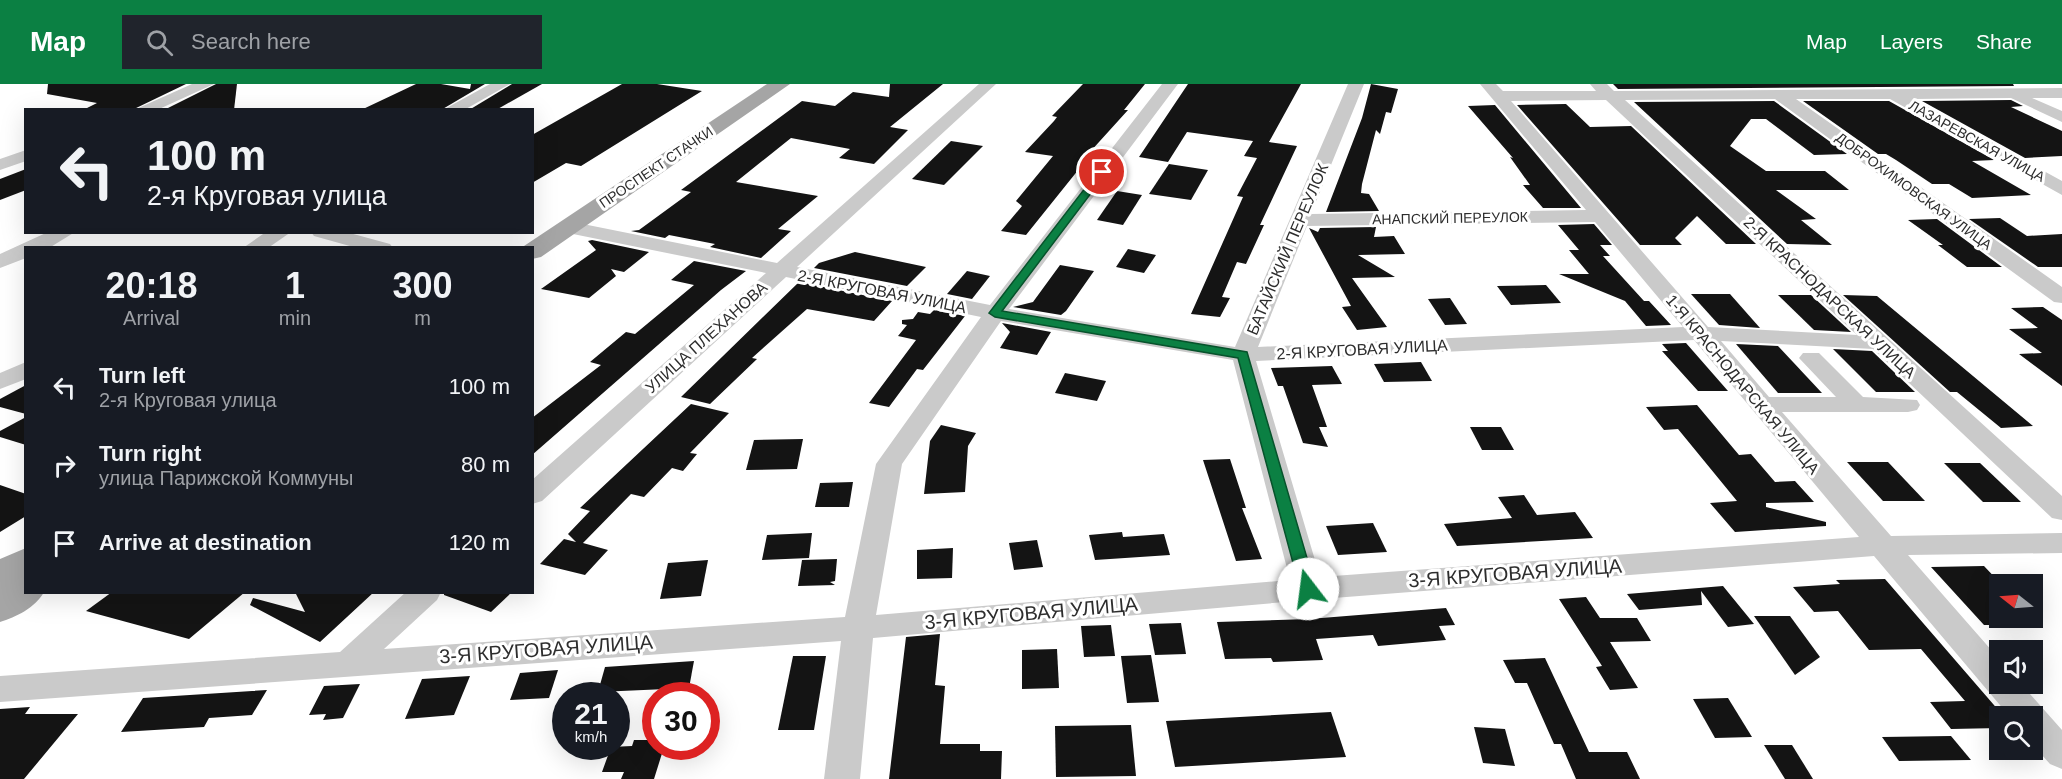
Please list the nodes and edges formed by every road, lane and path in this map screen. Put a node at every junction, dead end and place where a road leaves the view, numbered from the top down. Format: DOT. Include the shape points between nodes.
graph roads {
  1 [pos="206,84"];
  2 [pos="502,84"];
  3 [pos="757,84"];
  4 [pos="780,84"];
  5 [pos="988,84"];
  6 [pos="1170,84"];
  7 [pos="1356,84"];
  8 [pos="1989,84"];
  9 [pos="1489,87"];
  10 [pos="1603,89"];
  11 [pos="1772,89"];
  12 [pos="1893,93"];
  13 [pos="2062,93"];
  14 [pos="2014,95"];
  15 [pos="147,108"];
  16 [pos="455,108"];
  17 [pos="2062,117"];
  18 [pos="24,156"];
  19 [pos="1,165"];
  20 [pos="2062,189"];
  21 [pos="1600,216"];
  22 [pos="1300,220"];
  23 [pos="568,227"];
  24 [pos="534,230"];
  25 [pos="61,234"];
  26 [pos="278,234"];
  27 [pos="329,234"];
  28 [pos="528,234"];
  29 [pos="36,246"];
  30 [pos="256,246"];
  31 [pos="375,246"];
  32 [pos="510,246"];
  33 [pos="534,250"];
  34 [pos="24,251"];
  35 [pos="0,262"];
  36 [pos="779,271"];
  37 [pos="2062,297"];
  38 [pos="995,313"];
  39 [pos="1700,333"];
  40 [pos="1880,343"];
  41 [pos="1243,355"];
  42 [pos="1811,358"];
  43 [pos="24,370"];
  44 [pos="0,382"];
  45 [pos="1760,404"];
  46 [pos="1857,405"];
  47 [pos="1908,405"];
  48 [pos="534,493"];
  49 [pos="2062,511"];
  50 [pos="2062,543"];
  51 [pos="1880,546"];
  52 [pos="24,562"];
  53 [pos="0,578"];
  54 [pos="1308,589"];
  55 [pos="24,591"];
  56 [pos="424,594"];
  57 [pos="0,607"];
  58 [pos="858,628"];
  59 [pos="349,663"];
  60 [pos="1989,670"];
  61 [pos="0,689"];
  62 [pos="2009,694"];
  63 [pos="2020,706"];
  64 [pos="2043,733"];
  65 [pos="2062,754"];
  66 [pos="842,779"];
  1 -- 15 [label="street"];
  2 -- 16 [label="street"];
  3 -- 24 [label="main road, ПРОСПЕКТ СТАЧКИ"];
  4 -- 23 [label="main road, ПРОСПЕКТ СТАЧКИ"];
  5 -- 36 [label="street, УЛИЦА ПЛЕХАНОВА"];
  6 -- 38 [label="street"];
  7 -- 22 [label="street, БАТАЙСКИЙ ПЕРЕУЛОК"];
  8 -- 14 [label="street"];
  9 -- 10 [label="street"];
  9 -- 21 [label="street, 1-Я КРАСНОДАРСКАЯ УЛИЦА"];
  10 -- 11 [label="street"];
  10 -- 40 [label="street, 2-Я КРАСНОДАРСКАЯ УЛИЦА"];
  11 -- 12 [label="street"];
  11 -- 37 [label="street, ДОБРОХИМОВСКАЯ УЛИЦА"];
  12 -- 14 [label="street"];
  12 -- 20 [label="street, ЛАЗАРЕВСКАЯ УЛИЦА"];
  13 -- 14 [label="street"];
  14 -- 17 [label="street"];
  18 -- 19 [label="street"];
  21 -- 22 [label="street, АНАПСКИЙ ПЕРЕУЛОК"];
  21 -- 39 [label="street, 1-Я КРАСНОДАРСКАЯ УЛИЦА"];
  22 -- 41 [label="street, БАТАЙСКИЙ ПЕРЕУЛОК"];
  23 -- 33 [label="main road, ПРОСПЕКТ СТАЧКИ"];
  23 -- 36 [label="street, 2-Я КРУГОВАЯ УЛИЦА"];
  25 -- 29 [label="street"];
  26 -- 30 [label="street"];
  27 -- 31 [label="street"];
  28 -- 32 [label="main road, ПРОСПЕКТ СТАЧКИ"];
  34 -- 35 [label="street"];
  36 -- 38 [label="street, 2-Я КРУГОВАЯ УЛИЦА"];
  36 -- 48 [label="street, УЛИЦА ПЛЕХАНОВА"];
  38 -- 41 [label="street, 2-Я КРУГОВАЯ УЛИЦА"];
  38 -- 58 [label="street" via="888,465"];
  39 -- 40 [label="street, 2-Я КРУГОВАЯ УЛИЦА"];
  39 -- 41 [label="street, 2-Я КРУГОВАЯ УЛИЦА"];
  39 -- 45 [label="street, 1-Я КРАСНОДАРСКАЯ УЛИЦА"];
  40 -- 49 [label="street, 2-Я КРАСНОДАРСКАЯ УЛИЦА"];
  41 -- 54 [label="street, БАТАЙСКИЙ ПЕРЕУЛОК"];
  42 -- 46 [label="street"];
  43 -- 44 [label="street"];
  45 -- 46 [label="street"];
  45 -- 51 [label="street, 1-Я КРАСНОДАРСКАЯ УЛИЦА"];
  46 -- 47 [label="street"];
  50 -- 51 [label="street, 3-Я КРУГОВАЯ УЛИЦА"];
  51 -- 54 [label="street, 3-Я КРУГОВАЯ УЛИЦА"];
  51 -- 60 [label="street, 1-Я КРАСНОДАРСКАЯ УЛИЦА"];
  52 -- 53 [label="main road"];
  54 -- 58 [label="street, 3-Я КРУГОВАЯ УЛИЦА"];
  55 -- 57 [label="main road"];
  56 -- 59 [label="street"];
  58 -- 59 [label="street, 3-Я КРУГОВАЯ УЛИЦА"];
  58 -- 66 [label="street"];
  59 -- 61 [label="street, 3-Я КРУГОВАЯ УЛИЦА"];
  62 -- 63 [label="street, 1-Я КРАСНОДАРСКАЯ УЛИЦА"];
  64 -- 65 [label="street, 1-Я КРАСНОДАРСКАЯ УЛИЦА"];
}
